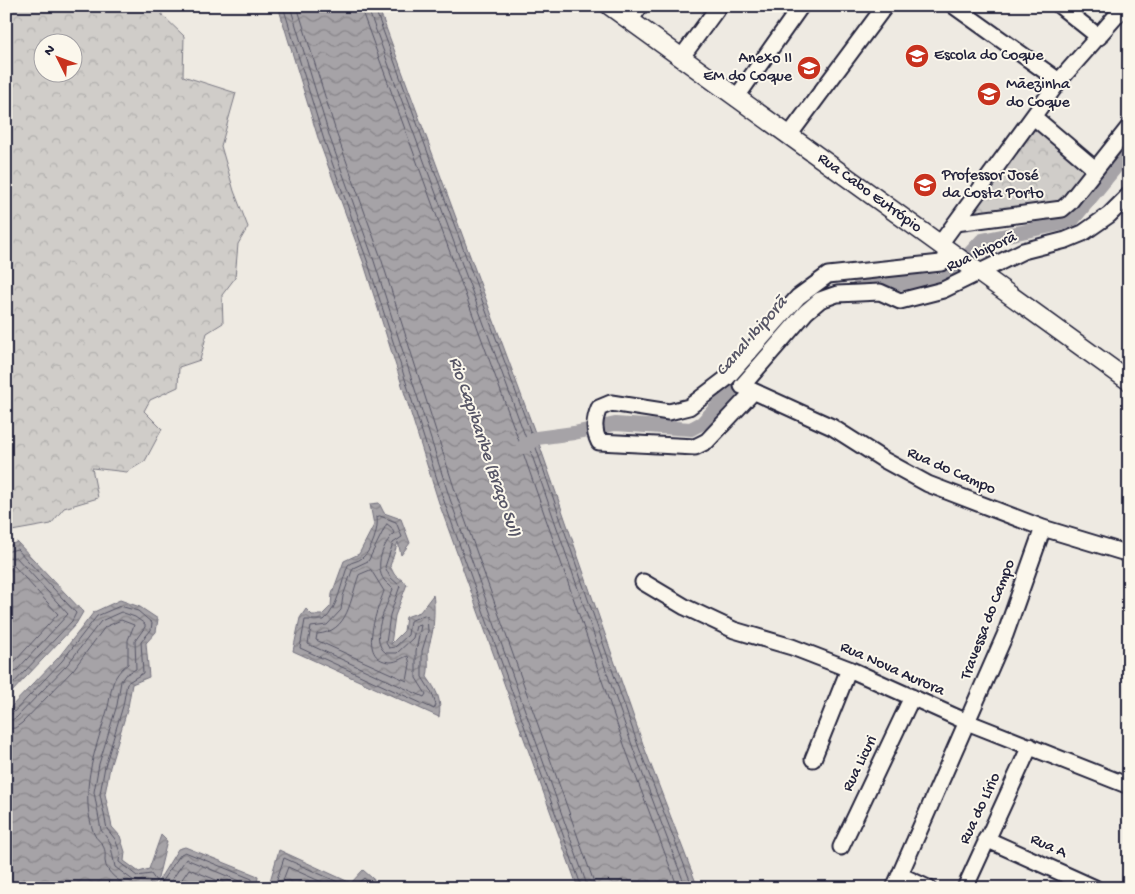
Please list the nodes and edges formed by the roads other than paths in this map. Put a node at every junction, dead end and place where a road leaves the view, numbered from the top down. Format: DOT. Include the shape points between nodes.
graph roads {
  1 [pos="610,6"];
  2 [pos="640,6"];
  3 [pos="718,6"];
  4 [pos="801,6"];
  5 [pos="885,6"];
  6 [pos="954,6"];
  7 [pos="1124,6"];
  8 [pos="1062,7"];
  9 [pos="630,21"];
  10 [pos="1099,37"];
  11 [pos="681,58"];
  12 [pos="1059,82"];
  13 [pos="736,98"];
  14 [pos="1035,118"];
  15 [pos="1129,127"];
  16 [pos="790,134"];
  17 [pos="1095,169"];
  18 [pos="1127,198"];
  19 [pos="956,223"];
  20 [pos="946,249"];
  21 [pos="980,273"];
  22 [pos="1129,381"];
  23 [pos="747,389"];
  24 [pos="1043,528"];
  25 [pos="1129,554"];
  26 [pos="643,582"];
  27 [pos="849,669"];
  28 [pos="912,698"];
  29 [pos="967,722"];
  30 [pos="1030,746"];
  31 [pos="813,759"];
  32 [pos="1129,786"];
  33 [pos="986,839"];
  34 [pos="841,847"];
  35 [pos="897,881"];
  36 [pos="928,888"];
  37 [pos="965,888"];
  38 [pos="1095,888"];
  1 -- 9 [label="street, Rua Cabo Eutrópio"];
  2 -- 9 [label="street"];
  3 -- 11 [label="street"];
  4 -- 13 [label="street"];
  5 -- 16 [label="street"];
  6 -- 12 [label="street"];
  7 -- 10 [label="street"];
  8 -- 10 [label="street"];
  9 -- 11 [label="street, Rua Cabo Eutrópio"];
  10 -- 12 [label="street"];
  11 -- 13 [label="street, Rua Cabo Eutrópio"];
  12 -- 14 [label="street"];
  13 -- 16 [label="street, Rua Cabo Eutrópio"];
  14 -- 17 [label="street"];
  14 -- 19 [label="street"];
  15 -- 17 [label="street, Rua Ibiporã"];
  16 -- 20 [label="street, Rua Cabo Eutrópio"];
  17 -- 19 [label="street, Rua Ibiporã" via="1062,209"];
  18 -- 21 [label="street, Rua Ibiporã" via="1083,233 1023,251"];
  19 -- 20 [label="street, Rua Ibiporã"];
  20 -- 21 [label="street, Rua Cabo Eutrópio"];
  20 -- 23 [label="street, Rua Ibiporã" via="940,264 828,275 798,297 727,378 689,407 669,412 611,403 599,408 595,427 599,442 695,447 707,441"];
  21 -- 22 [label="street, Rua Cabo Eutrópio"];
  21 -- 23 [label="street, Rua Ibiporã" via="943,290 900,301 880,292 837,294 820,300 806,312"];
  23 -- 24 [label="street, Rua do Campo" via="832,427 928,484"];
  24 -- 25 [label="street, Rua do Campo"];
  24 -- 29 [label="street, Travessa do Campo" via="1005,634"];
  26 -- 27 [label="street, Rua Nova Aurora" via="685,607 734,630 792,647"];
  27 -- 28 [label="street, Rua Nova Aurora"];
  27 -- 31 [label="street"];
  28 -- 29 [label="street, Rua Nova Aurora"];
  28 -- 34 [label="street, Rua Licuri"];
  29 -- 30 [label="street, Rua Nova Aurora"];
  29 -- 35 [label="street, Travessa do Campo"];
  30 -- 32 [label="street, Rua Nova Aurora"];
  30 -- 33 [label="street, Rua do Lírio"];
  33 -- 37 [label="street, Rua do Lírio"];
  33 -- 38 [label="street, Rua A"];
  35 -- 36 [label="street"];
}
